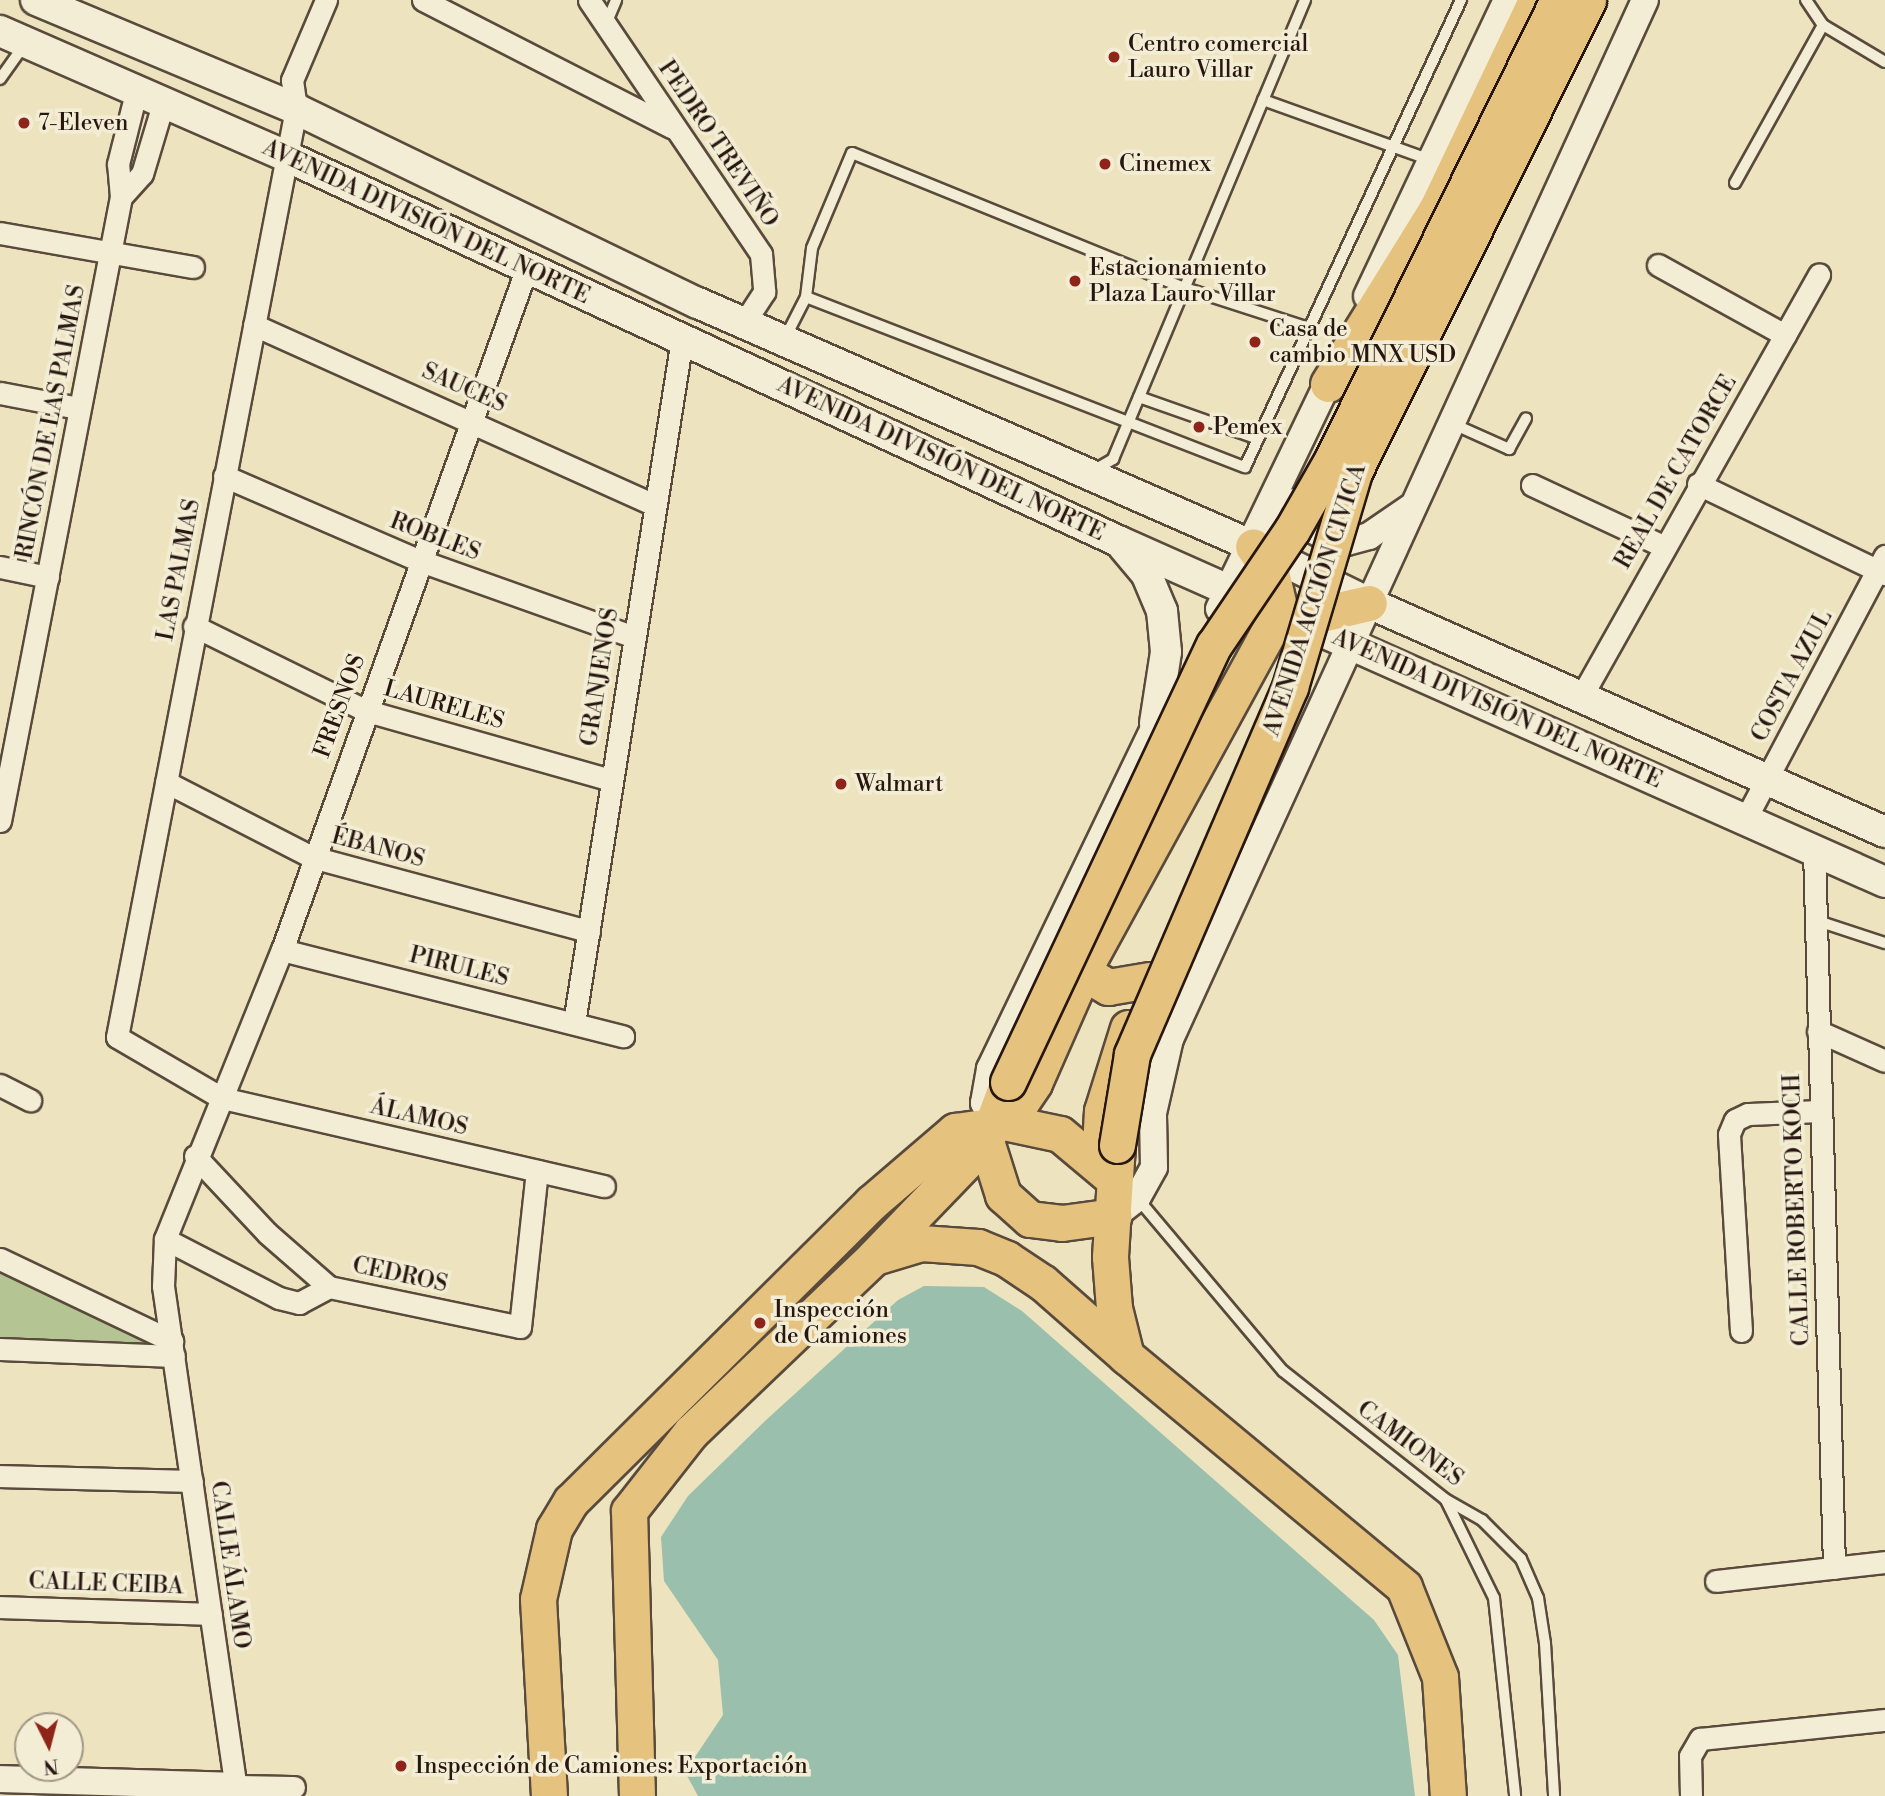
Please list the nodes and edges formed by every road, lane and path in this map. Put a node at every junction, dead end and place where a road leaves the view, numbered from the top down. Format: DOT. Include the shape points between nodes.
graph roads {
  1 [pos="36,0"];
  2 [pos="326,0"];
  3 [pos="424,0"];
  4 [pos="589,0"];
  5 [pos="616,0"];
  6 [pos="1305,0"];
  7 [pos="1461,0"];
  8 [pos="1507,0"];
  9 [pos="1536,0"];
  10 [pos="1558,0"];
  11 [pos="1588,0"];
  12 [pos="1645,0"];
  13 [pos="1806,0"];
  14 [pos="606,24"];
  15 [pos="1823,25"];
  16 [pos="13,36"];
  17 [pos="1885,62"];
  18 [pos="0,79"];
  19 [pos="149,99"];
  20 [pos="1263,100"];
  21 [pos="296,109"];
  22 [pos="672,127"];
  23 [pos="1394,145"];
  24 [pos="286,156"];
  25 [pos="1431,160"];
  26 [pos="1735,183"];
  27 [pos="121,197"];
  28 [pos="0,233"];
  29 [pos="110,256"];
  30 [pos="1658,265"];
  31 [pos="193,267"];
  32 [pos="526,270"];
  33 [pos="1819,274"];
  34 [pos="1185,288"];
  35 [pos="806,297"];
  36 [pos="744,323"];
  37 [pos="254,325"];
  38 [pos="1309,328"];
  39 [pos="1785,335"];
  40 [pos="682,339"];
  41 [pos="784,340"];
  42 [pos="765,377"];
  43 [pos="1328,384"];
  44 [pos="0,393"];
  45 [pos="1140,395"];
  46 [pos="78,408"];
  47 [pos="1526,418"];
  48 [pos="470,419"];
  49 [pos="1128,421"];
  50 [pos="1451,423"];
  51 [pos="1259,436"];
  52 [pos="1112,459"];
  53 [pos="1290,462"];
  54 [pos="1076,468"];
  55 [pos="224,476"];
  56 [pos="1698,484"];
  57 [pos="1532,485"];
  58 [pos="1124,489"];
  59 [pos="652,504"];
  60 [pos="1413,506"];
  61 [pos="1118,541"];
  62 [pos="1663,545"];
  63 [pos="1253,546"];
  64 [pos="418,561"];
  65 [pos="0,567"];
  66 [pos="1882,567"];
  67 [pos="48,577"];
  68 [pos="1231,587"];
  69 [pos="1369,603"];
  70 [pos="1294,617"];
  71 [pos="194,626"];
  72 [pos="632,636"];
  73 [pos="1350,644"];
  74 [pos="1581,697"];
  75 [pos="367,711"];
  76 [pos="1155,723"];
  77 [pos="7,743"];
  78 [pos="1767,779"];
  79 [pos="611,780"];
  80 [pos="166,782"];
  81 [pos="1745,820"];
  82 [pos="0,821"];
  83 [pos="1885,832"];
  84 [pos="1814,850"];
  85 [pos="312,858"];
  86 [pos="1885,882"];
  87 [pos="1815,920"];
  88 [pos="589,931"];
  89 [pos="1885,943"];
  90 [pos="282,950"];
  91 [pos="1086,965"];
  92 [pos="1149,980"];
  93 [pos="574,1023"];
  94 [pos="1818,1031"];
  95 [pos="623,1035"];
  96 [pos="1885,1061"];
  97 [pos="0,1085"];
  98 [pos="222,1098"];
  99 [pos="30,1100"];
  100 [pos="1821,1111"];
  101 [pos="990,1129"];
  102 [pos="195,1156"];
  103 [pos="537,1171"];
  104 [pos="1117,1181"];
  105 [pos="604,1186"];
  106 [pos="165,1239"];
  107 [pos="874,1257"];
  108 [pos="0,1259"];
  109 [pos="330,1287"];
  110 [pos="1741,1331"];
  111 [pos="173,1348"];
  112 [pos="0,1349"];
  113 [pos="1126,1356"];
  114 [pos="629,1440"];
  115 [pos="0,1476"];
  116 [pos="192,1481"];
  117 [pos="1445,1499"];
  118 [pos="629,1511"];
  119 [pos="1885,1562"];
  120 [pos="1835,1568"];
  121 [pos="1716,1581"];
  122 [pos="0,1607"];
  123 [pos="211,1614"];
  124 [pos="1885,1720"];
  125 [pos="0,1779"];
  126 [pos="294,1787"];
  127 [pos="236,1791"];
  128 [pos="549,1796"];
  129 [pos="637,1796"];
  130 [pos="1448,1796"];
  131 [pos="1515,1796"];
  132 [pos="1554,1796"];
  133 [pos="1691,1796"];
  1 -- 21 [label="main road, AVENIDA DIVISIÓN DEL NORTE"];
  2 -- 21 [label="street, LAS PALMAS" via="292,79"];
  3 -- 22 [label="street"];
  4 -- 14 [label="street, PEDRO TREVIÑO"];
  5 -- 14 [label="lane"];
  6 -- 20 [label="lane"];
  7 -- 23 [label="lane"];
  8 -- 25 [label="street"];
  9 -- 43 [label="highway" via="1437,208"];
  10 -- 101 [label="highway, AVENIDA ACCIÓN CIVICA, bridge" via="1333,458 1292,530 1214,645"];
  11 -- 104 [label="highway, AVENIDA ACCIÓN CIVICA, bridge" via="1354,472 1286,698 1132,1054"];
  12 -- 50 [label="street"];
  13 -- 15 [label="lane"];
  14 -- 22 [label="street, PEDRO TREVIÑO"];
  15 -- 17 [label="lane"];
  15 -- 26 [label="lane"];
  16 -- 18 [label="lane"];
  16 -- 19 [label="main road, AVENIDA DIVISIÓN DEL NORTE"];
  19 -- 24 [label="main road, AVENIDA DIVISIÓN DEL NORTE"];
  19 -- 27 [label="street" via="118,164"];
  19 -- 27 [label="street" via="142,174"];
  20 -- 23 [label="lane"];
  20 -- 34 [label="lane"];
  21 -- 24 [label="street, LAS PALMAS"];
  21 -- 36 [label="main road, AVENIDA DIVISIÓN DEL NORTE"];
  22 -- 36 [label="street, PEDRO TREVIÑO" via="761,254 764,292"];
  23 -- 25 [label="lane"];
  23 -- 38 [label="lane"];
  24 -- 32 [label="main road, AVENIDA DIVISIÓN DEL NORTE"];
  24 -- 37 [label="street, LAS PALMAS"];
  25 -- 43 [label="street"];
  27 -- 29 [label="street, RINCÓN DE LAS PALMAS"];
  28 -- 29 [label="street"];
  29 -- 31 [label="street"];
  29 -- 46 [label="street, RINCÓN DE LAS PALMAS"];
  30 -- 39 [label="street"];
  32 -- 40 [label="main road, AVENIDA DIVISIÓN DEL NORTE"];
  32 -- 48 [label="street, FRESNOS"];
  33 -- 39 [label="street, REAL DE CATORCE"];
  34 -- 35 [label="lane" via="852,153 812,248"];
  34 -- 38 [label="lane"];
  34 -- 45 [label="lane"];
  35 -- 41 [label="lane"];
  35 -- 49 [label="lane"];
  36 -- 41 [label="main road, AVENIDA DIVISIÓN DEL NORTE"];
  37 -- 48 [label="street, SAUCES"];
  37 -- 55 [label="street, LAS PALMAS"];
  38 -- 51 [label="lane"];
  39 -- 56 [label="street, REAL DE CATORCE"];
  40 -- 42 [label="main road, AVENIDA DIVISIÓN DEL NORTE"];
  40 -- 59 [label="street, GRANJENOS"];
  41 -- 42 [label="main road"];
  41 -- 54 [label="main road, AVENIDA DIVISIÓN DEL NORTE"];
  42 -- 61 [label="main road, AVENIDA DIVISIÓN DEL NORTE"];
  43 -- 53 [label="street"];
  44 -- 46 [label="street"];
  45 -- 49 [label="lane"];
  45 -- 51 [label="lane"];
  46 -- 67 [label="street, RINCÓN DE LAS PALMAS"];
  47 -- 50 [label="lane" via="1509,449"];
  48 -- 59 [label="street, SAUCES"];
  48 -- 64 [label="street, FRESNOS"];
  49 -- 51 [label="lane" via="1245,467"];
  49 -- 52 [label="lane"];
  50 -- 60 [label="street"];
  52 -- 54 [label="lane" via="1105,467"];
  52 -- 58 [label="lane"];
  53 -- 60 [label="street" via="1296,510 1311,529 1329,539 1347,542 1369,536"];
  53 -- 63 [label="street"];
  54 -- 58 [label="main road, AVENIDA DIVISIÓN DEL NORTE"];
  55 -- 64 [label="street, ROBLES"];
  55 -- 71 [label="street, LAS PALMAS"];
  56 -- 62 [label="street, REAL DE CATORCE"];
  56 -- 66 [label="street"];
  57 -- 62 [label="street"];
  58 -- 63 [label="main road, AVENIDA DIVISIÓN DEL NORTE"];
  59 -- 72 [label="street, GRANJENOS"];
  60 -- 69 [label="street"];
  61 -- 68 [label="main road, AVENIDA DIVISIÓN DEL NORTE"];
  61 -- 76 [label="main road" via="1146,573 1162,611 1166,652"];
  62 -- 74 [label="street, REAL DE CATORCE"];
  63 -- 68 [label="street"];
  63 -- 69 [label="main road, AVENIDA DIVISIÓN DEL NORTE"];
  63 -- 70 [label="highway"];
  64 -- 72 [label="street, ROBLES"];
  64 -- 75 [label="street, FRESNOS"];
  65 -- 67 [label="street"];
  66 -- 78 [label="street, COSTA AZUL"];
  67 -- 77 [label="street, RINCÓN DE LAS PALMAS"];
  68 -- 70 [label="main road, AVENIDA DIVISIÓN DEL NORTE"];
  68 -- 76 [label="street"];
  69 -- 70 [label="highway"];
  69 -- 73 [label="street"];
  69 -- 74 [label="main road, AVENIDA DIVISIÓN DEL NORTE"];
  70 -- 73 [label="main road, AVENIDA DIVISIÓN DEL NORTE"];
  70 -- 91 [label="highway"];
  70 -- 92 [label="highway"];
  71 -- 75 [label="street, LAURELES"];
  71 -- 80 [label="street, LAS PALMAS"];
  72 -- 79 [label="street, GRANJENOS"];
  73 -- 81 [label="main road, AVENIDA DIVISIÓN DEL NORTE"];
  73 -- 104 [label="street" via="1170,1039 1153,1114 1154,1167"];
  74 -- 78 [label="main road, AVENIDA DIVISIÓN DEL NORTE"];
  75 -- 79 [label="street, LAURELES"];
  75 -- 85 [label="street, FRESNOS"];
  76 -- 101 [label="street" via="990,1069 984,1103"];
  77 -- 82 [label="street, RINCÓN DE LAS PALMAS"];
  78 -- 81 [label="street, COSTA AZUL"];
  78 -- 83 [label="main road, AVENIDA DIVISIÓN DEL NORTE"];
  79 -- 88 [label="street, GRANJENOS"];
  80 -- 85 [label="street, ÉBANOS"];
  80 -- 98 [label="street, LAS PALMAS" via="117,1037"];
  81 -- 84 [label="main road, AVENIDA DIVISIÓN DEL NORTE"];
  84 -- 86 [label="main road, AVENIDA DIVISIÓN DEL NORTE"];
  84 -- 87 [label="street, CALLE ROBERTO KOCH"];
  85 -- 88 [label="street, ÉBANOS"];
  85 -- 90 [label="street, FRESNOS"];
  87 -- 89 [label="lane"];
  87 -- 94 [label="street, CALLE ROBERTO KOCH"];
  88 -- 93 [label="street, GRANJENOS"];
  90 -- 93 [label="street, PIRULES"];
  90 -- 98 [label="street, FRESNOS"];
  91 -- 92 [label="highway" via="1091,977 1108,987"];
  91 -- 101 [label="highway" via="1034,1083 1020,1104"];
  92 -- 104 [label="highway" via="1112,1067 1102,1111"];
  93 -- 95 [label="street, PIRULES"];
  94 -- 96 [label="street"];
  94 -- 100 [label="street, CALLE ROBERTO KOCH"];
  97 -- 99 [label="street"];
  98 -- 102 [label="street, FRESNOS"];
  98 -- 103 [label="street, ÁLAMOS"];
  100 -- 110 [label="street" via="1748,1114 1735,1120 1729,1134"];
  100 -- 120 [label="street, CALLE ROBERTO KOCH"];
  101 -- 104 [label="highway" via="1060,1134"];
  101 -- 104 [label="highway" via="1003,1195 1030,1219 1062,1223"];
  101 -- 107 [label="highway"];
  101 -- 114 [label="highway" via="955,1131 911,1167"];
  102 -- 106 [label="street, FRESNOS"];
  102 -- 109 [label="street, CEDROS" via="267,1233"];
  103 -- 105 [label="street, ÁLAMOS"];
  103 -- 109 [label="street, CEDROS" via="520,1327"];
  104 -- 113 [label="highway" via="1110,1257"];
  104 -- 117 [label="lane, CAMIONES" via="1283,1371"];
  106 -- 109 [label="street" via="279,1298 299,1303"];
  106 -- 111 [label="street, CALLE ÁLAMO" via="163,1286"];
  107 -- 113 [label="highway" via="921,1243 978,1247 1007,1259 1043,1283"];
  107 -- 118 [label="highway" via="691,1433"];
  108 -- 111 [label="street"];
  111 -- 112 [label="street"];
  111 -- 116 [label="street, CALLE ÁLAMO"];
  113 -- 130 [label="highway" via="1404,1587 1440,1677"];
  114 -- 118 [label="highway" via="624,1461"];
  114 -- 128 [label="highway" via="570,1501 554,1529 546,1558 538,1599"];
  115 -- 116 [label="street"];
  116 -- 123 [label="street, CALLE ÁLAMO"];
  117 -- 131 [label="lane" via="1494,1598"];
  117 -- 132 [label="lane, CAMIONES" via="1482,1520 1521,1559 1538,1598"];
  118 -- 129 [label="highway"];
  119 -- 120 [label="street"];
  120 -- 121 [label="street"];
  122 -- 123 [label="street, CALLE CEIBA"];
  123 -- 127 [label="street, CALLE ÁLAMO"];
  124 -- 133 [label="street" via="1700,1739 1692,1745"];
  125 -- 127 [label="street"];
  126 -- 127 [label="street"];
}
